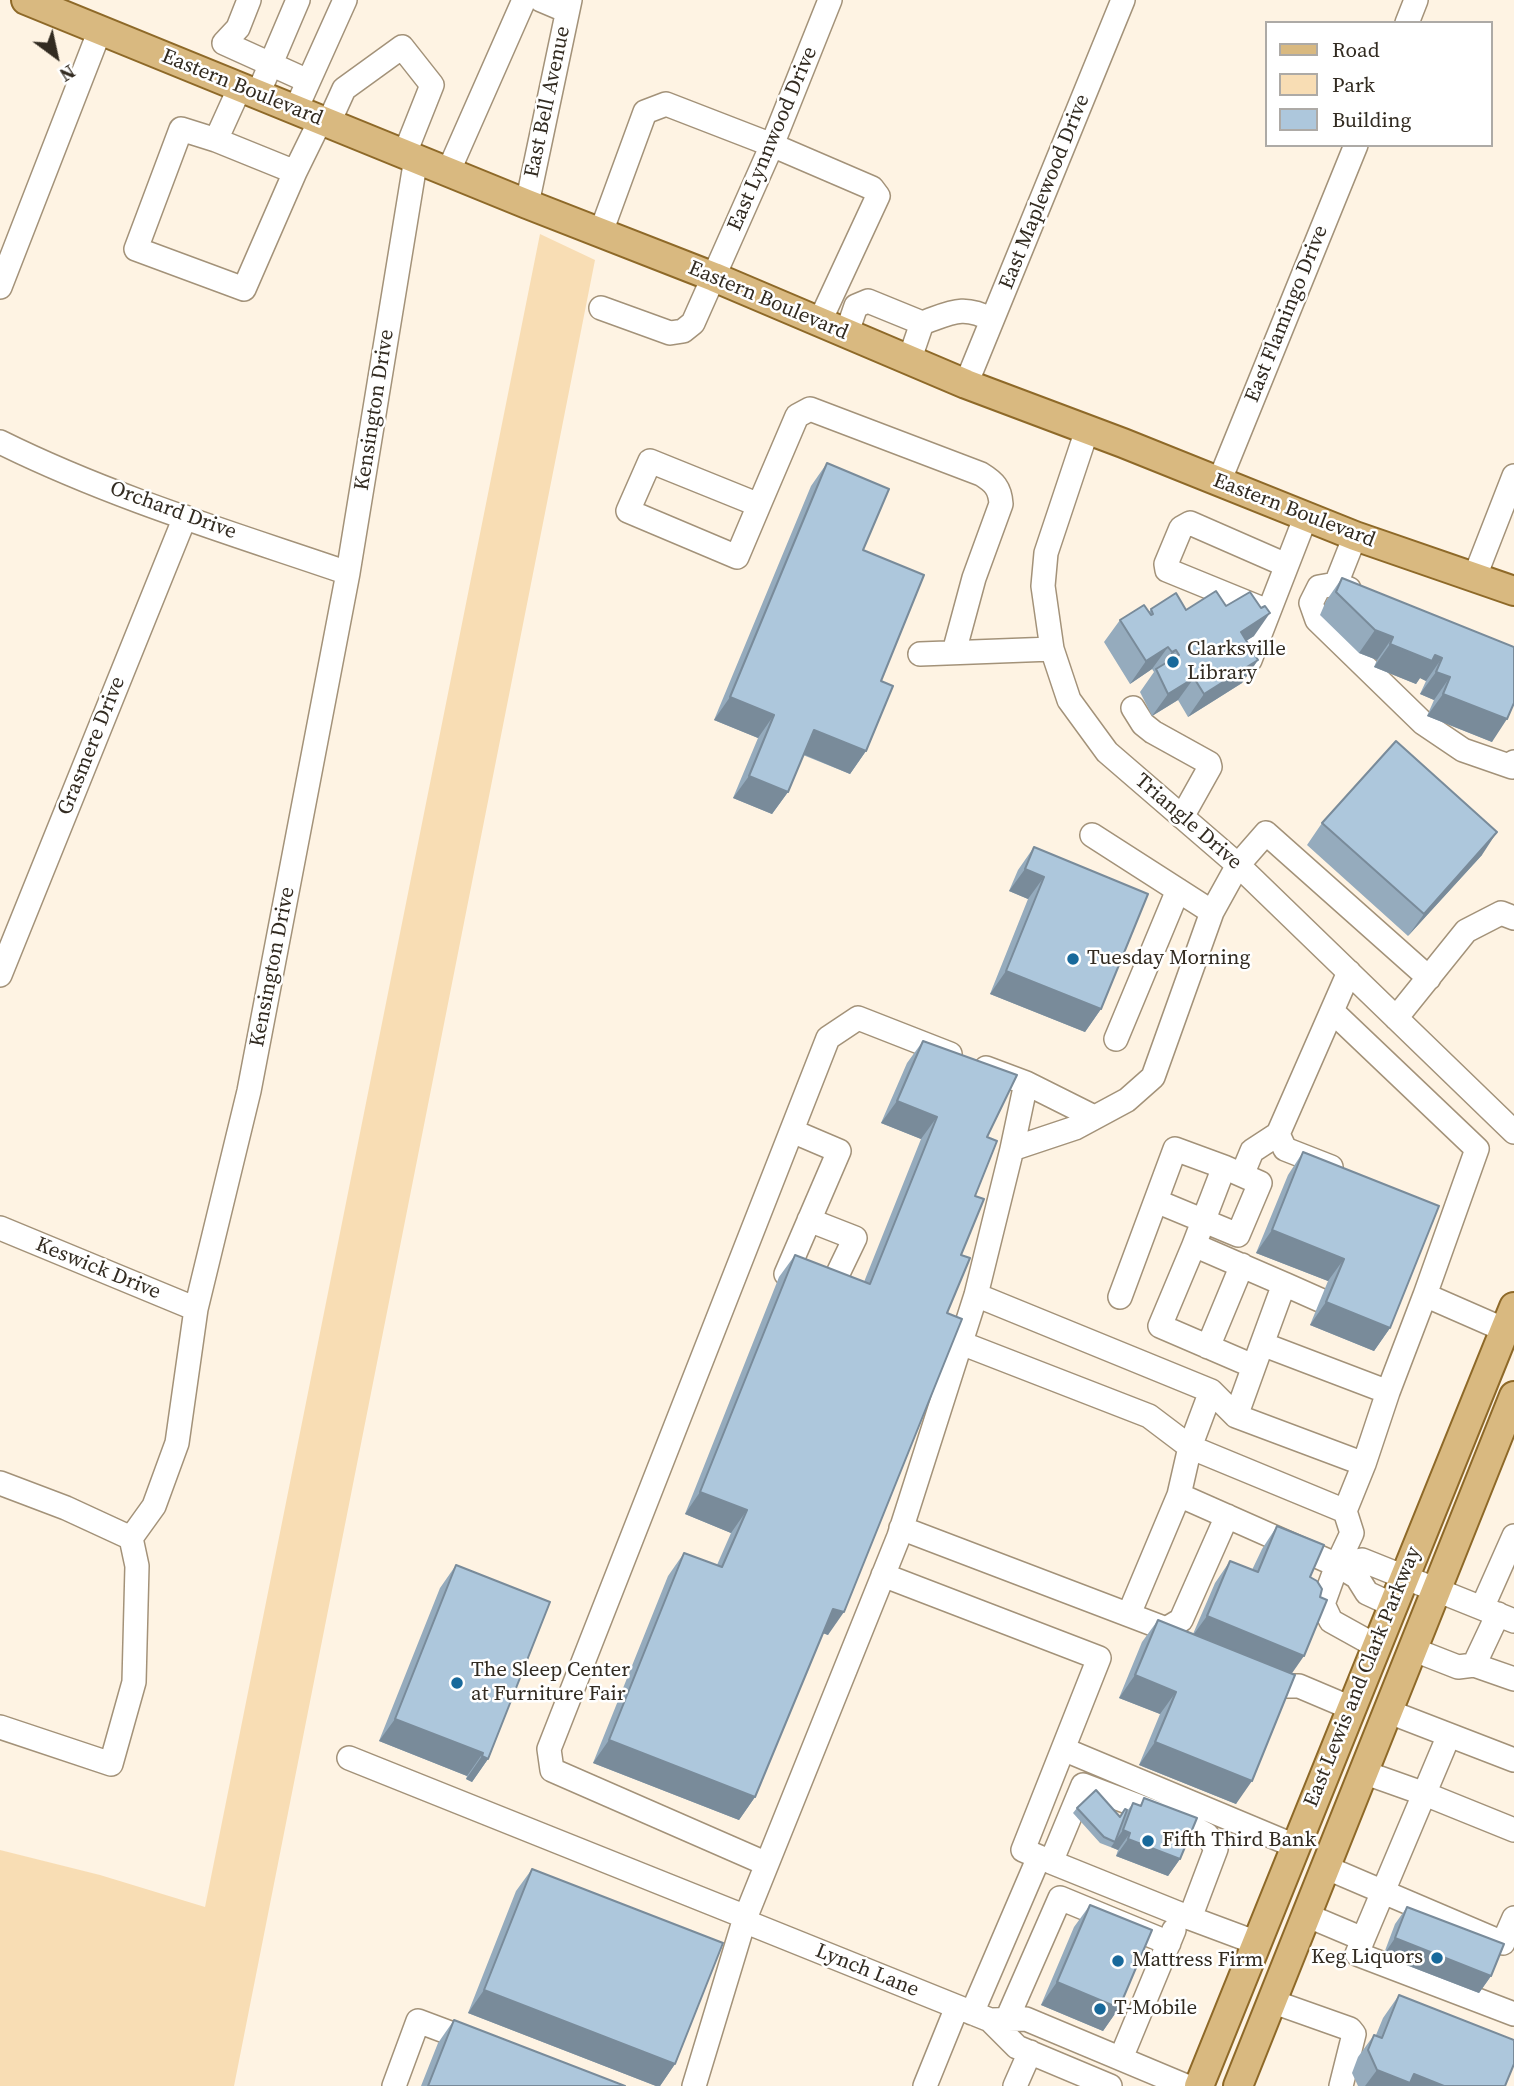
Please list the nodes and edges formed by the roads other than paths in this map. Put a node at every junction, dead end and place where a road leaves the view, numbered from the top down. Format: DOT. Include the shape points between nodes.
graph roads {
  1 [pos="26,0"];
  2 [pos="242,0"];
  3 [pos="249,0"];
  4 [pos="298,0"];
  5 [pos="345,0"];
  6 [pos="524,0"];
  7 [pos="541,0"];
  8 [pos="830,0"];
  9 [pos="1124,0"];
  10 [pos="1416,0"];
  11 [pos="569,6"];
  12 [pos="61,7"];
  13 [pos="1408,21"];
  14 [pos="100,30"];
  15 [pos="223,43"];
  16 [pos="271,64"];
  17 [pos="210,74"];
  18 [pos="309,81"];
  19 [pos="249,90"];
  20 [pos="316,117"];
  21 [pos="216,140"];
  22 [pos="772,145"];
  23 [pos="1355,147"];
  24 [pos="411,155"];
  25 [pos="449,170"];
  26 [pos="295,172"];
  27 [pos="527,204"];
  28 [pos="601,232"];
  29 [pos="715,277"];
  30 [pos="0,287"];
  31 [pos="601,307"];
  32 [pos="992,320"];
  33 [pos="819,323"];
  34 [pos="922,323"];
  35 [pos="846,335"];
  36 [pos="909,361"];
  37 [pos="966,384"];
  38 [pos="1087,430"];
  39 [pos="0,442"];
  40 [pos="1514,476"];
  41 [pos="1219,482"];
  42 [pos="759,505"];
  43 [pos="1306,516"];
  44 [pos="184,517"];
  45 [pos="1355,536"];
  46 [pos="1286,565"];
  47 [pos="348,573"];
  48 [pos="1475,576"];
  49 [pos="1336,584"];
  50 [pos="1514,591"];
  51 [pos="1374,599"];
  52 [pos="1268,611"];
  53 [pos="1052,649"];
  54 [pos="954,652"];
  55 [pos="920,654"];
  56 [pos="1250,660"];
  57 [pos="1133,708"];
  58 [pos="1514,762"];
  59 [pos="1182,817"];
  60 [pos="1092,835"];
  61 [pos="1238,865"];
  62 [pos="1178,890"];
  63 [pos="1212,912"];
  64 [pos="1514,918"];
  65 [pos="1349,972"];
  66 [pos="0,975"];
  67 [pos="1429,978"];
  68 [pos="1332,1012"];
  69 [pos="1396,1018"];
  70 [pos="1116,1039"];
  71 [pos="1026,1083"];
  72 [pos="1094,1117"];
  73 [pos="792,1131"];
  74 [pos="1514,1132"];
  75 [pos="1278,1134"];
  76 [pos="1012,1149"];
  77 [pos="1233,1171"];
  78 [pos="1349,1175"];
  79 [pos="1156,1201"];
  80 [pos="809,1220"];
  81 [pos="1204,1221"];
  82 [pos="0,1228"];
  83 [pos="1194,1245"];
  84 [pos="1242,1265"];
  85 [pos="786,1274"];
  86 [pos="1284,1283"];
  87 [pos="830,1290"];
  88 [pos="976,1295"];
  89 [pos="1425,1295"];
  90 [pos="1120,1297"];
  91 [pos="1320,1300"];
  92 [pos="196,1309"];
  93 [pos="1509,1318"];
  94 [pos="1383,1328"];
  95 [pos="1409,1339"];
  96 [pos="961,1343"];
  97 [pos="1262,1344"];
  98 [pos="1208,1347"];
  99 [pos="1253,1366"];
  100 [pos="1211,1391"];
  101 [pos="1388,1392"];
  102 [pos="1512,1407"];
  103 [pos="1236,1416"];
  104 [pos="1190,1447"];
  105 [pos="1504,1447"];
  106 [pos="1364,1464"];
  107 [pos="0,1483"];
  108 [pos="1179,1495"];
  109 [pos="1345,1511"];
  110 [pos="1227,1516"];
  111 [pos="901,1528"];
  112 [pos="1514,1536"];
  113 [pos="131,1538"];
  114 [pos="1337,1565"];
  115 [pos="883,1575"];
  116 [pos="1404,1577"];
  117 [pos="1437,1589"];
  118 [pos="1393,1605"];
  119 [pos="1129,1614"];
  120 [pos="1498,1614"];
  121 [pos="1376,1646"];
  122 [pos="1412,1649"];
  123 [pos="1474,1665"];
  124 [pos="1239,1672"];
  125 [pos="1514,1679"];
  126 [pos="1351,1708"];
  127 [pos="1387,1711"];
  128 [pos="0,1727"];
  129 [pos="1449,1735"];
  130 [pos="1063,1749"];
  131 [pos="349,1758"];
  132 [pos="1514,1760"];
  133 [pos="1363,1772"];
  134 [pos="1425,1794"];
  135 [pos="1514,1830"];
  136 [pos="1295,1846"];
  137 [pos="1045,1859"];
  138 [pos="767,1864"];
  139 [pos="1325,1867"];
  140 [pos="1383,1892"];
  141 [pos="1306,1915"];
  142 [pos="1185,1916"];
  143 [pos="1514,1918"];
  144 [pos="745,1919"];
  145 [pos="1363,1939"];
  146 [pos="1169,1943"];
  147 [pos="1257,1943"];
  148 [pos="1508,1946"];
  149 [pos="1271,2001"];
  150 [pos="1514,2014"];
  151 [pos="981,2015"];
  152 [pos="1255,2042"];
  153 [pos="1086,2044"];
  154 [pos="492,2049"];
  155 [pos="1030,2052"];
  156 [pos="1121,2058"];
  157 [pos="1078,2073"];
  158 [pos="394,2086"];
  159 [pos="694,2086"];
  160 [pos="925,2086"];
  161 [pos="1015,2086"];
  162 [pos="1110,2086"];
  163 [pos="1186,2086"];
  164 [pos="1199,2086"];
  165 [pos="1238,2086"];
  166 [pos="1255,2086"];
  167 [pos="1341,2086"];
  1 -- 12 [label="main road, Eastern Boulevard"];
  2 -- 15 [label="street"];
  3 -- 15 [label="street" via="238,28"];
  4 -- 16 [label="street"];
  5 -- 18 [label="street"];
  6 -- 25 [label="street"];
  7 -- 11 [label="street"];
  8 -- 22 [label="street, East Lynnwood Drive"];
  9 -- 32 [label="street, East Maplewood Drive"];
  10 -- 13 [label="street"];
  11 -- 27 [label="street, East Bell Avenue"];
  12 -- 14 [label="main road, Eastern Boulevard"];
  14 -- 17 [label="main road, Eastern Boulevard"];
  14 -- 30 [label="street"];
  15 -- 16 [label="street"];
  15 -- 17 [label="street"];
  16 -- 18 [label="street"];
  16 -- 19 [label="street"];
  17 -- 19 [label="main road, Eastern Boulevard"];
  18 -- 20 [label="street"];
  19 -- 20 [label="main road, Eastern Boulevard"];
  19 -- 21 [label="street"];
  20 -- 24 [label="main road, Eastern Boulevard"];
  20 -- 24 [label="street, Kensington Drive" via="344,89 402,47 432,85"];
  20 -- 26 [label="street"];
  21 -- 26 [label="street"];
  21 -- 26 [label="street" via="181,129 136,249 244,289"];
  22 -- 28 [label="street" via="666,104 645,112"];
  22 -- 29 [label="street, East Lynnwood Drive"];
  22 -- 33 [label="street" via="872,188 878,196"];
  23 -- 41 [label="street, East Flamingo Drive"];
  24 -- 25 [label="main road, Eastern Boulevard"];
  24 -- 47 [label="street, Kensington Drive"];
  25 -- 27 [label="main road, Eastern Boulevard"];
  27 -- 28 [label="main road, Eastern Boulevard"];
  28 -- 29 [label="main road, Eastern Boulevard"];
  29 -- 31 [label="street, East Lynnwood Drive" via="693,323 683,331 670,333"];
  29 -- 33 [label="main road, Eastern Boulevard"];
  32 -- 34 [label="street" via="977,312 959,311"];
  32 -- 37 [label="street, East Maplewood Drive"];
  33 -- 35 [label="main road, Eastern Boulevard"];
  34 -- 35 [label="street" via="868,301 856,306"];
  34 -- 36 [label="street"];
  35 -- 36 [label="main road, Eastern Boulevard"];
  36 -- 37 [label="main road, Eastern Boulevard"];
  37 -- 38 [label="main road, Eastern Boulevard"];
  38 -- 41 [label="main road, Eastern Boulevard"];
  38 -- 53 [label="street, Triangle Drive" via="1046,552 1043,586"];
  39 -- 44 [label="street, Orchard Drive"];
  40 -- 48 [label="street"];
  41 -- 43 [label="main road, Eastern Boulevard"];
  42 -- 42 [label="street" via="650,461 628,511 737,557"];
  42 -- 54 [label="street" via="797,416 810,409 994,482 1001,504"];
  43 -- 45 [label="main road, Eastern Boulevard"];
  43 -- 46 [label="street"];
  44 -- 47 [label="street, Orchard Drive"];
  44 -- 66 [label="street, Grasmere Drive"];
  45 -- 48 [label="main road, Eastern Boulevard"];
  45 -- 49 [label="street"];
  46 -- 52 [label="street"];
  46 -- 52 [label="street" via="1190,523 1181,528 1166,564 1171,573"];
  47 -- 92 [label="street, Kensington Drive" via="249,1091"];
  48 -- 50 [label="main road, Eastern Boulevard"];
  49 -- 51 [label="street"];
  49 -- 58 [label="street" via="1319,587 1311,603 1317,620 1423,723 1463,750 1512,766"];
  52 -- 56 [label="street"];
  53 -- 54 [label="street"];
  53 -- 59 [label="street, Triangle Drive" via="1069,700 1107,752"];
  54 -- 55 [label="street"];
  57 -- 59 [label="street" via="1153,732 1209,763"];
  59 -- 61 [label="street, Triangle Drive"];
  60 -- 62 [label="street"];
  61 -- 63 [label="street"];
  61 -- 65 [label="street, Triangle Drive"];
  61 -- 67 [label="street" via="1266,833"];
  62 -- 63 [label="street"];
  62 -- 70 [label="street"];
  63 -- 72 [label="street" via="1153,1077 1127,1100"];
  64 -- 67 [label="street" via="1501,913 1466,931"];
  65 -- 68 [label="street"];
  65 -- 69 [label="street, Triangle Drive"];
  67 -- 69 [label="street"];
  68 -- 75 [label="street"];
  68 -- 89 [label="street" via="1477,1149 1445,1214"];
  69 -- 74 [label="street, Triangle Drive"];
  71 -- 72 [label="street"];
  71 -- 73 [label="street" via="858,1018 828,1038"];
  71 -- 76 [label="street"];
  72 -- 76 [label="street"];
  73 -- 80 [label="street" via="839,1150"];
  73 -- 138 [label="street" via="549,1749 552,1770"];
  75 -- 77 [label="street"];
  75 -- 78 [label="street" via="1285,1149"];
  76 -- 88 [label="street"];
  77 -- 79 [label="street" via="1175,1150"];
  77 -- 81 [label="street"];
  77 -- 81 [label="street" via="1260,1183 1238,1235"];
  79 -- 81 [label="street"];
  79 -- 90 [label="street"];
  80 -- 85 [label="street"];
  80 -- 87 [label="street" via="855,1238"];
  81 -- 83 [label="street"];
  82 -- 92 [label="street, Keswick Drive"];
  83 -- 84 [label="street"];
  83 -- 98 [label="street" via="1160,1326"];
  84 -- 86 [label="street"];
  84 -- 98 [label="street"];
  86 -- 91 [label="street"];
  86 -- 97 [label="street"];
  88 -- 96 [label="street"];
  88 -- 100 [label="street"];
  89 -- 93 [label="street"];
  89 -- 95 [label="street"];
  92 -- 113 [label="street, Kensington Drive" via="177,1443 154,1506"];
  93 -- 116 [label="main road, East Lewis and Clark Parkway"];
  94 -- 95 [label="street"];
  95 -- 101 [label="street"];
  96 -- 104 [label="street" via="1149,1416"];
  96 -- 111 [label="street"];
  97 -- 99 [label="street"];
  97 -- 101 [label="street"];
  98 -- 99 [label="street"];
  99 -- 103 [label="street"];
  100 -- 103 [label="street"];
  100 -- 104 [label="street"];
  101 -- 106 [label="street"];
  102 -- 105 [label="main road, East Lewis and Clark Parkway"];
  103 -- 106 [label="street"];
  104 -- 108 [label="street"];
  104 -- 109 [label="street"];
  105 -- 117 [label="main road, East Lewis and Clark Parkway"];
  106 -- 109 [label="street"];
  107 -- 113 [label="street"];
  108 -- 110 [label="street"];
  108 -- 119 [label="street"];
  109 -- 114 [label="street" via="1352,1533"];
  110 -- 114 [label="street"];
  110 -- 119 [label="street" via="1172,1636"];
  111 -- 115 [label="street"];
  111 -- 119 [label="street"];
  112 -- 120 [label="street"];
  113 -- 128 [label="street" via="137,1566 134,1682 111,1764"];
  114 -- 116 [label="street" via="1362,1560"];
  114 -- 118 [label="street" via="1357,1577 1367,1593"];
  114 -- 121 [label="street" via="1323,1604 1331,1621"];
  115 -- 130 [label="street" via="1099,1658"];
  115 -- 138 [label="street"];
  116 -- 117 [label="street"];
  116 -- 118 [label="main road, East Lewis and Clark Parkway"];
  117 -- 120 [label="street"];
  117 -- 122 [label="main road, East Lewis and Clark Parkway"];
  118 -- 121 [label="main road, East Lewis and Clark Parkway"];
  120 -- 123 [label="street"];
  121 -- 126 [label="main road, East Lewis and Clark Parkway"];
  122 -- 123 [label="street" via="1458,1667"];
  122 -- 127 [label="main road, East Lewis and Clark Parkway"];
  123 -- 125 [label="street"];
  124 -- 126 [label="street" via="1277,1686 1299,1686"];
  126 -- 136 [label="main road, East Lewis and Clark Parkway"];
  127 -- 129 [label="street"];
  127 -- 133 [label="main road, East Lewis and Clark Parkway"];
  129 -- 132 [label="street"];
  129 -- 134 [label="street"];
  130 -- 136 [label="street"];
  130 -- 137 [label="street" via="1023,1850"];
  131 -- 144 [label="street, Lynch Lane"];
  133 -- 134 [label="street"];
  133 -- 139 [label="main road, East Lewis and Clark Parkway"];
  134 -- 135 [label="street"];
  134 -- 140 [label="street"];
  136 -- 147 [label="main road, East Lewis and Clark Parkway"];
  137 -- 142 [label="street"];
  137 -- 142 [label="street" via="1083,1785 1188,1825 1207,1835 1216,1849"];
  137 -- 151 [label="street"];
  138 -- 144 [label="street"];
  139 -- 140 [label="street"];
  139 -- 141 [label="main road, East Lewis and Clark Parkway"];
  140 -- 145 [label="street"];
  140 -- 148 [label="street"];
  141 -- 145 [label="street"];
  141 -- 149 [label="main road, East Lewis and Clark Parkway"];
  142 -- 146 [label="street"];
  142 -- 147 [label="street"];
  143 -- 148 [label="street"];
  144 -- 151 [label="street, Lynch Lane"];
  144 -- 159 [label="street"];
  145 -- 150 [label="street" via="1357,1954"];
  146 -- 151 [label="street" via="1060,1898"];
  146 -- 156 [label="street"];
  147 -- 164 [label="main road, East Lewis and Clark Parkway"];
  149 -- 152 [label="main road, East Lewis and Clark Parkway"];
  149 -- 167 [label="street" via="1350,2029 1354,2034"];
  151 -- 153 [label="street, Lynch Lane" via="1026,2019"];
  151 -- 155 [label="street, Lynch Lane" via="1017,2047"];
  151 -- 160 [label="street"];
  152 -- 165 [label="main road, East Lewis and Clark Parkway"];
  152 -- 166 [label="street"];
  153 -- 156 [label="street, Lynch Lane"];
  153 -- 157 [label="street"];
  154 -- 158 [label="street" via="418,2021"];
  155 -- 157 [label="street, Lynch Lane"];
  155 -- 161 [label="street"];
  156 -- 163 [label="street, Lynch Lane"];
  157 -- 162 [label="street, Lynch Lane"];
}
